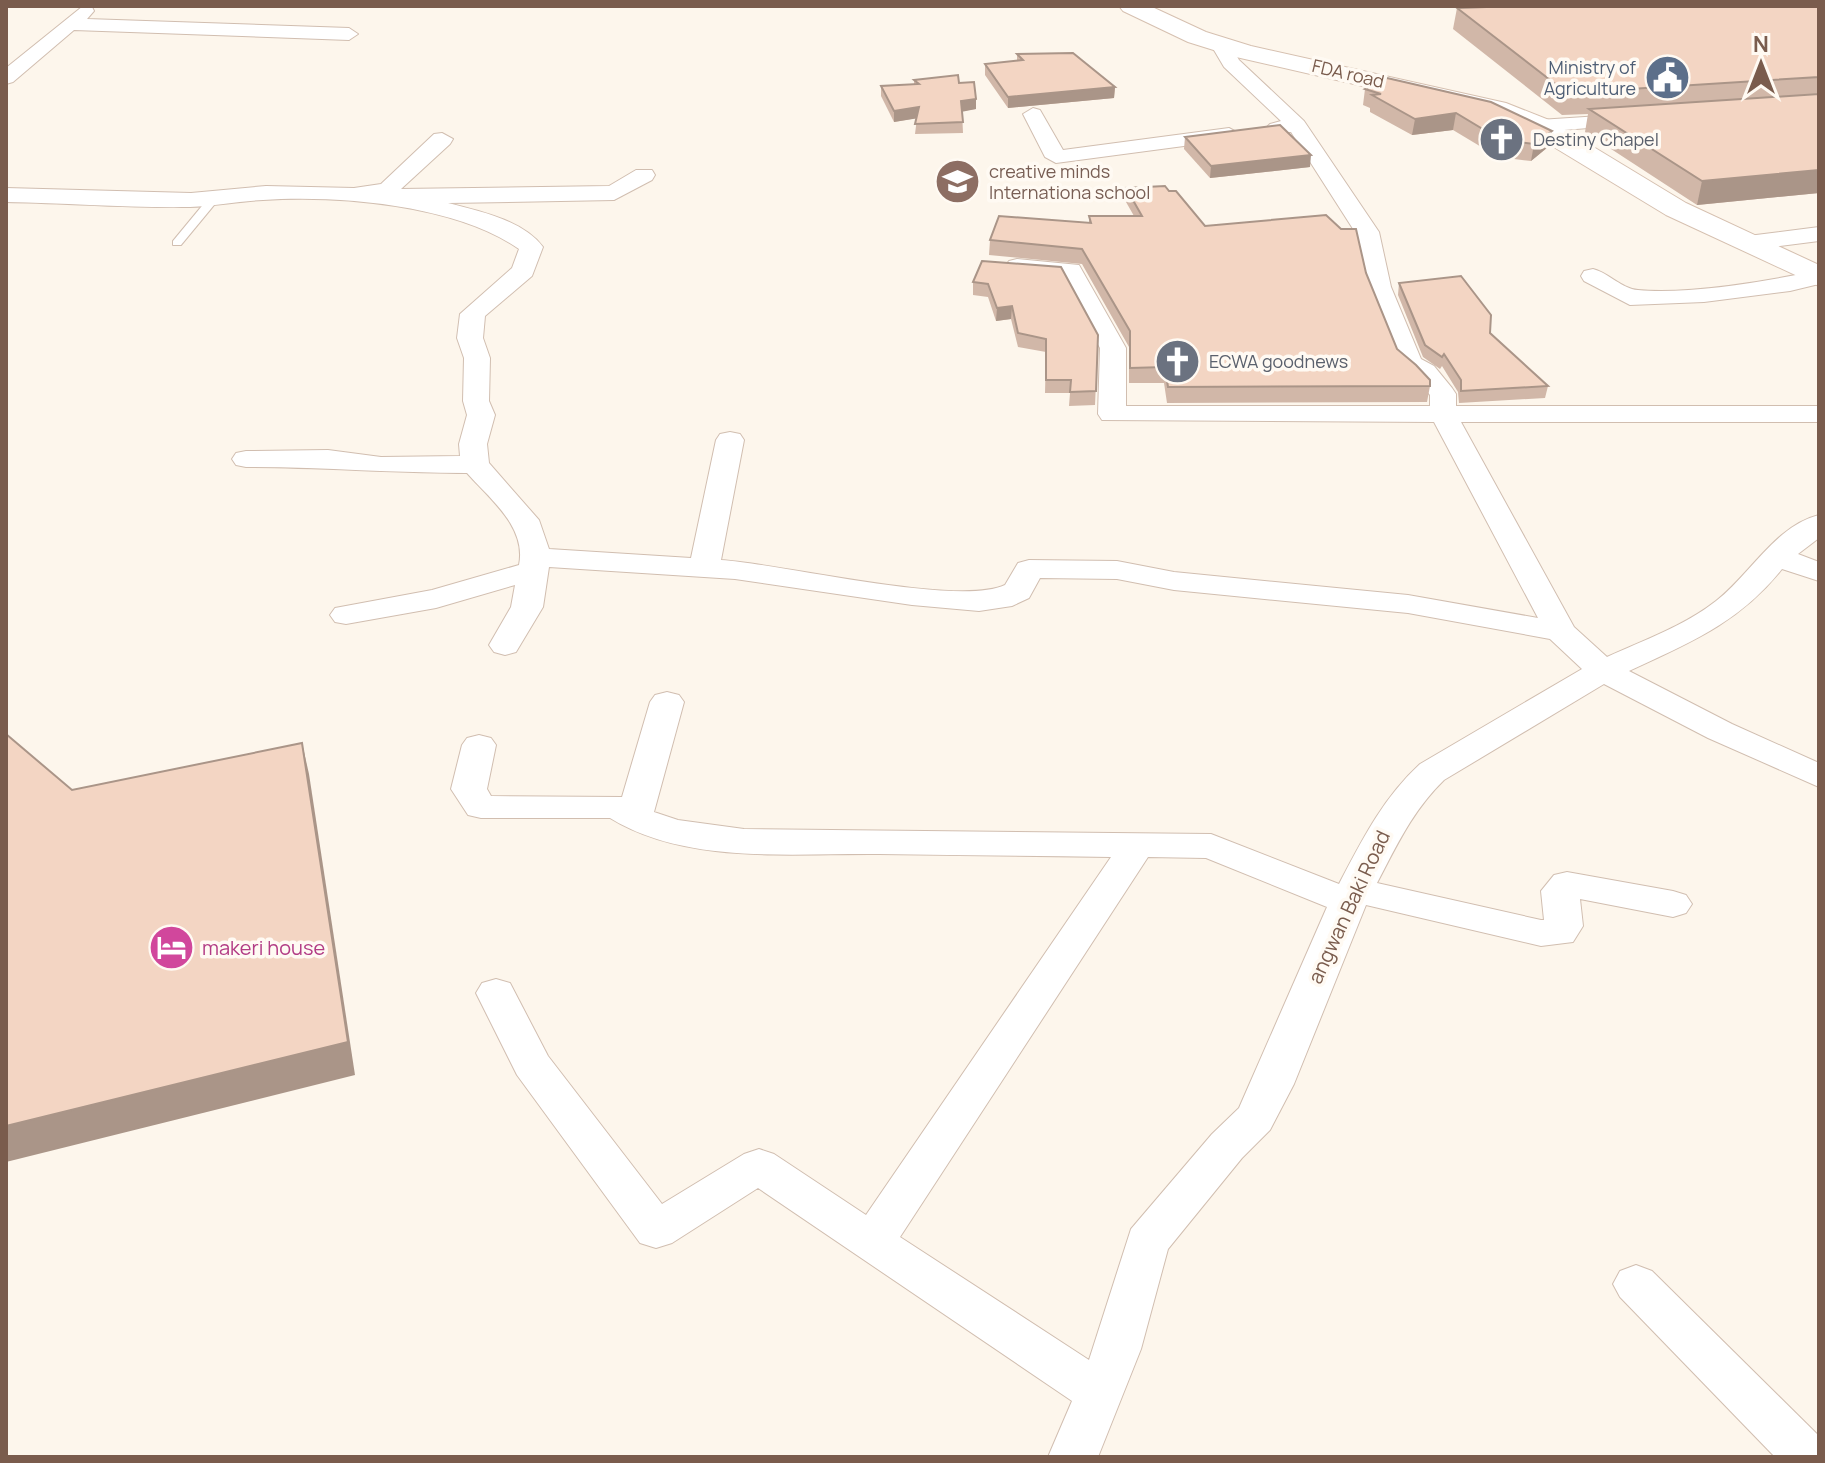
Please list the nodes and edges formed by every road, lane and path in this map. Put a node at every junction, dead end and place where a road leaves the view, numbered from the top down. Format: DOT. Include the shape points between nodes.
graph roads {
  1 [pos="90,6"];
  2 [pos="1131,6"];
  3 [pos="69,24"];
  4 [pos="349,34"];
  5 [pos="1221,45"];
  6 [pos="6,78"];
  7 [pos="1033,114"];
  8 [pos="1657,118"];
  9 [pos="1297,125"];
  10 [pos="1539,126"];
  11 [pos="442,139"];
  12 [pos="644,175"];
  13 [pos="6,195"];
  14 [pos="354,195"];
  15 [pos="215,197"];
  16 [pos="1819,234"];
  17 [pos="177,243"];
  18 [pos="1748,243"];
  19 [pos="996,265"];
  20 [pos="1593,276"];
  21 [pos="1819,277"];
  22 [pos="1443,414"];
  23 [pos="1819,414"];
  24 [pos="730,440"];
  25 [pos="246,459"];
  26 [pos="475,464"];
  27 [pos="1819,524"];
  28 [pos="1776,556"];
  29 [pos="535,563"];
  30 [pos="704,567"];
  31 [pos="1819,572"];
  32 [pos="346,615"];
  33 [pos="1560,631"];
  34 [pos="505,645"];
  35 [pos="1603,671"];
  36 [pos="667,702"];
  37 [pos="479,745"];
  38 [pos="1819,776"];
  39 [pos="634,818"];
  40 [pos="1138,844"];
  41 [pos="1352,896"];
  42 [pos="1673,904"];
  43 [pos="496,993"];
  44 [pos="872,1242"];
  45 [pos="1636,1284"];
  46 [pos="1099,1393"];
  47 [pos="1073,1457"];
  48 [pos="1807,1457"];
  1 -- 3 [label="street"];
  2 -- 5 [label="street, FDA road"];
  3 -- 4 [label="street"];
  3 -- 6 [label="street"];
  5 -- 9 [label="street" via="1231,63"];
  5 -- 10 [label="street, FDA road" via="1497,109"];
  7 -- 9 [label="street" via="1056,157"];
  8 -- 10 [label="street"];
  9 -- 22 [label="street" via="1367,232 1379,287 1410,363 1443,394"];
  10 -- 18 [label="street, FDA road" via="1676,209"];
  11 -- 14 [label="street" via="388,189"];
  12 -- 14 [label="street" via="614,193"];
  13 -- 15 [label="street"];
  14 -- 15 [label="street"];
  14 -- 26 [label="street" via="474,214 508,228 531,247 523,271 473,314 470,338 477,358 476,401 481,415 473,444"];
  15 -- 17 [label="lane"];
  16 -- 18 [label="street"];
  18 -- 21 [label="street, FDA road"];
  19 -- 22 [label="street" via="1070,270 1113,348 1112,414"];
  20 -- 21 [label="street" via="1630,298 1704,295"];
  22 -- 23 [label="street"];
  22 -- 33 [label="street"];
  24 -- 30 [label="street"];
  25 -- 26 [label="street"];
  26 -- 29 [label="street" via="529,526"];
  27 -- 28 [label="street, angwan Baki Road"];
  28 -- 31 [label="street"];
  28 -- 35 [label="street, angwan Baki Road" via="1727,608"];
  29 -- 30 [label="street"];
  29 -- 32 [label="street" via="436,599"];
  29 -- 34 [label="street" via="527,607"];
  30 -- 33 [label="street" via="979,602 1018,591 1029,569 1117,570 1408,604"];
  33 -- 35 [label="street"];
  35 -- 38 [label="street"];
  35 -- 41 [label="street, angwan Baki Road" via="1432,772 1389,824"];
  36 -- 39 [label="street"];
  37 -- 39 [label="street" via="469,789 481,807 617,807"];
  39 -- 40 [label="street" via="673,832 744,841"];
  40 -- 41 [label="street" via="1211,846"];
  40 -- 44 [label="street"];
  41 -- 42 [label="street" via="1541,933 1559,933 1564,926 1560,891 1567,884"];
  41 -- 46 [label="street, angwan Baki Road" via="1255,1119 1147,1242"];
  43 -- 44 [label="street" via="532,1064 656,1230 759,1166"];
  44 -- 46 [label="street"];
  45 -- 48 [label="street"];
  46 -- 47 [label="street, angwan Baki Road"];
}
